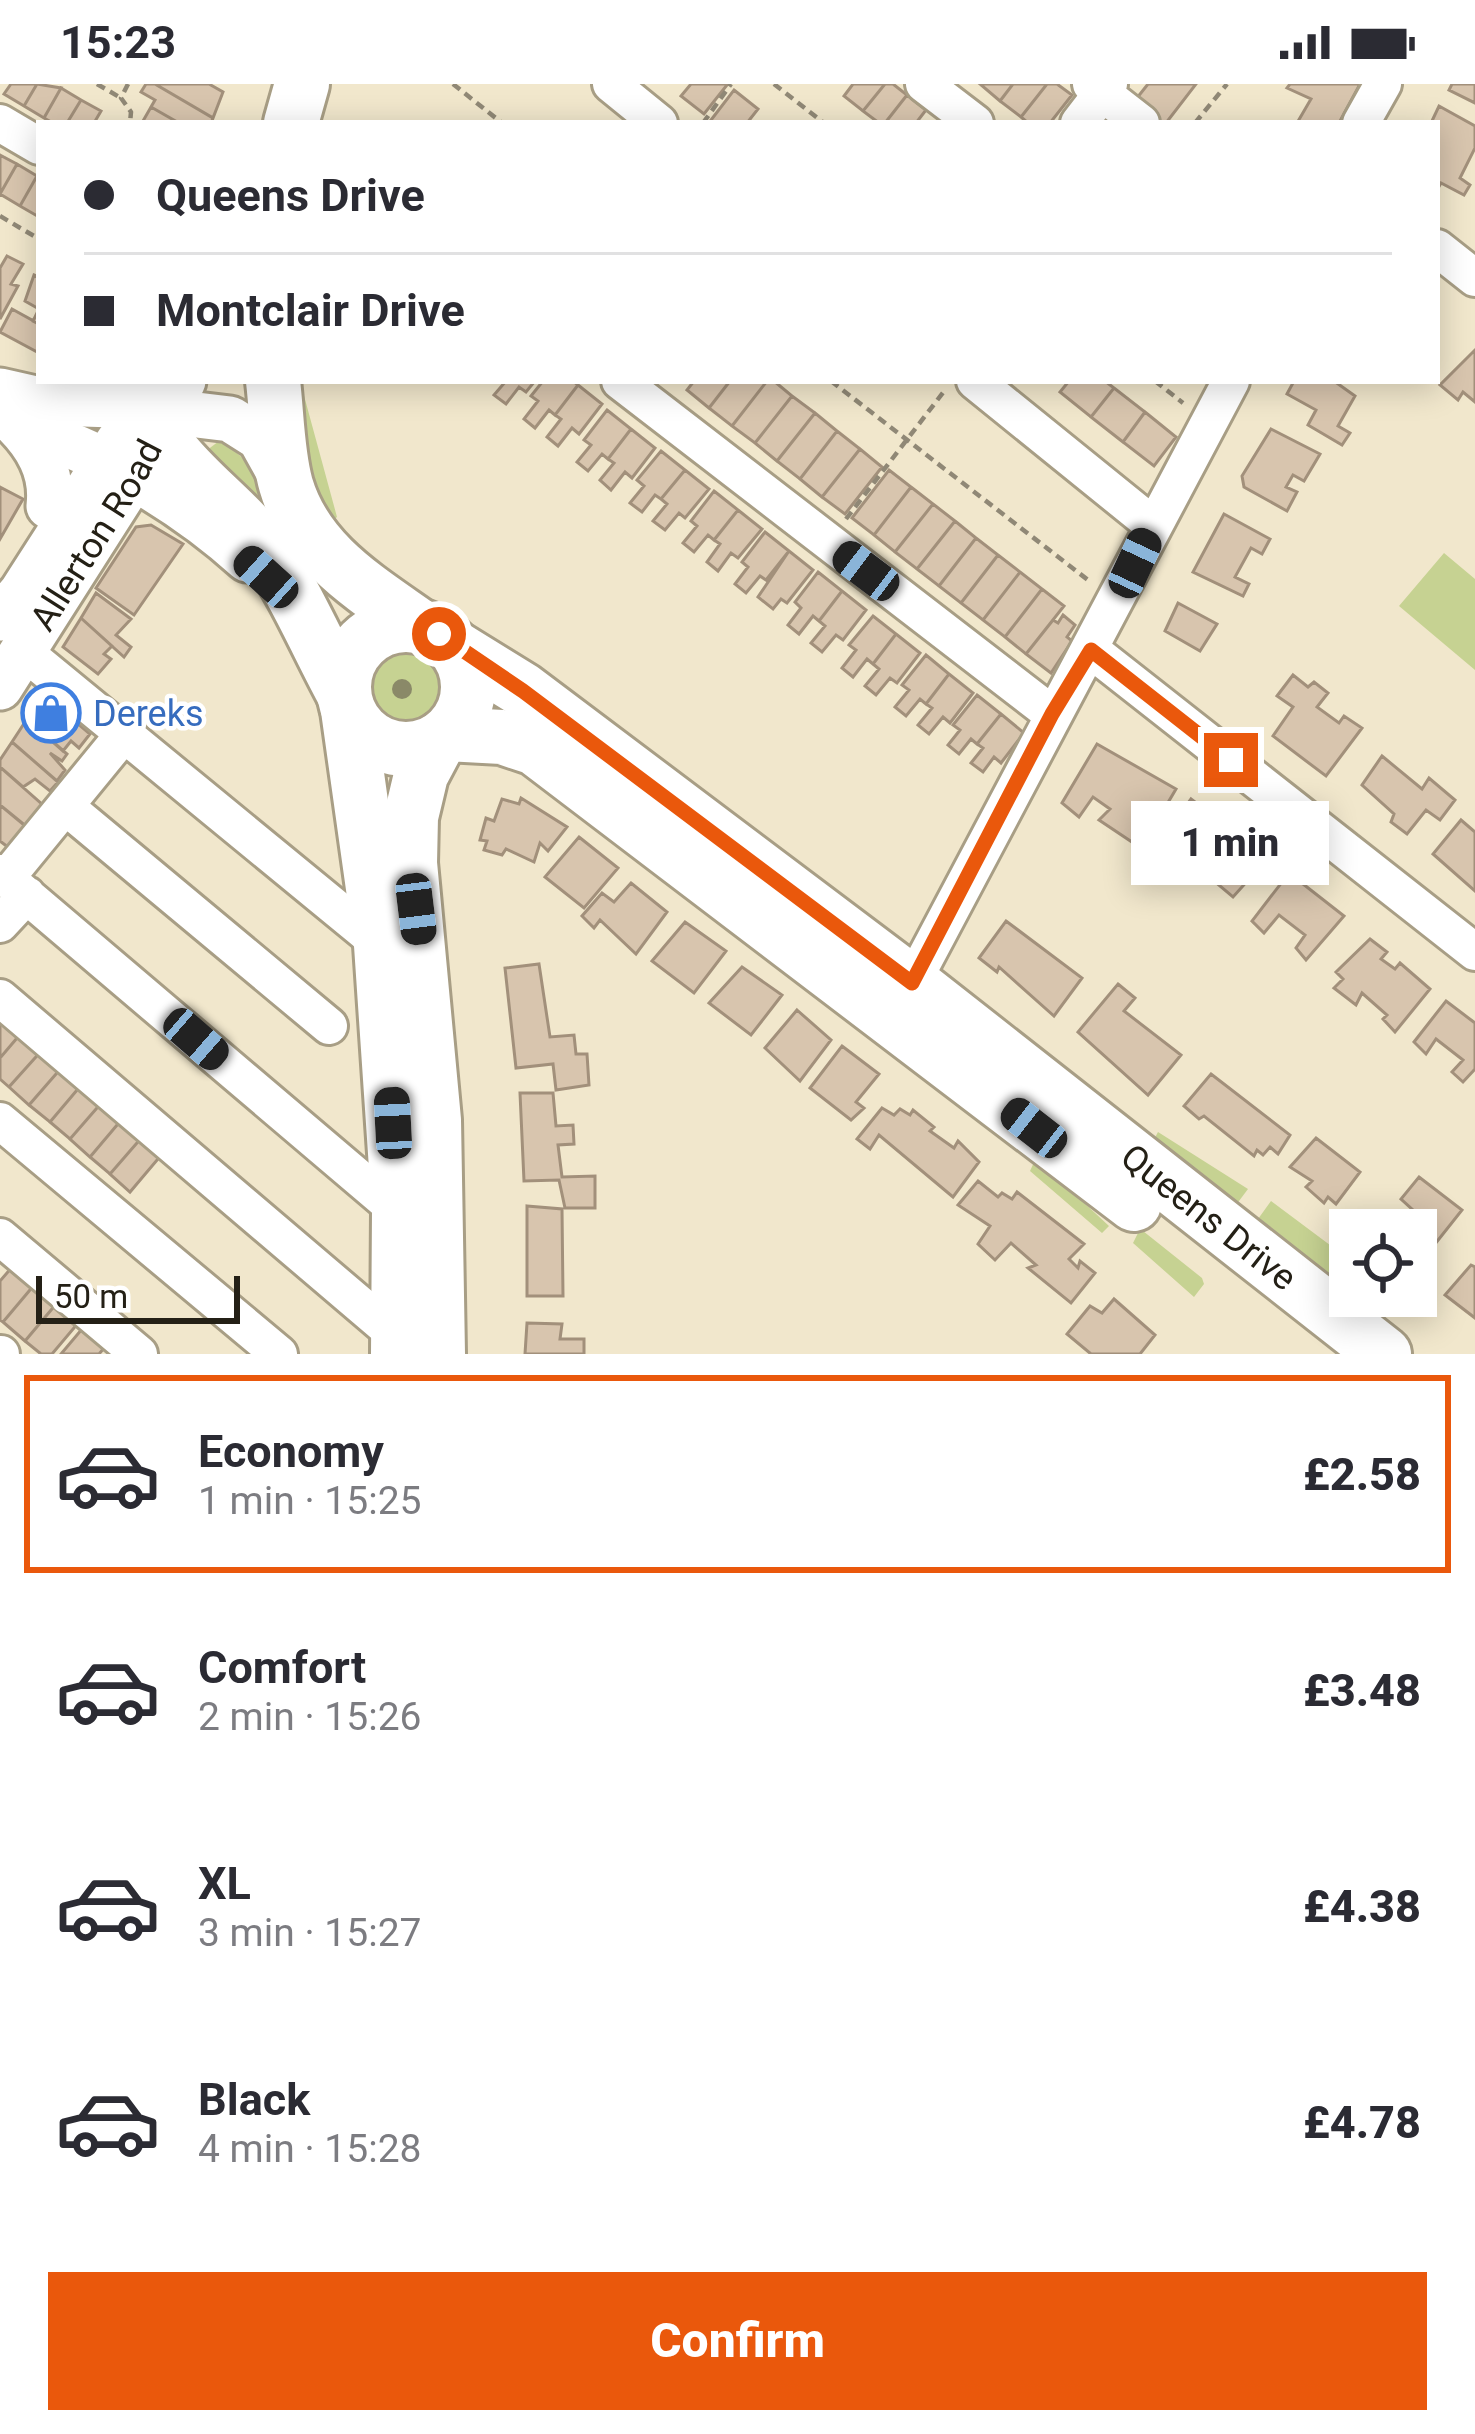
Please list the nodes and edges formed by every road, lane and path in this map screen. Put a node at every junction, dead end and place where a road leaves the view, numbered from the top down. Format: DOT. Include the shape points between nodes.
graph roads {
  1 [pos="97,84"];
  2 [pos="128,84"];
  3 [pos="264,84"];
  4 [pos="302,84"];
  5 [pos="453,84"];
  6 [pos="611,84"];
  7 [pos="731,84"];
  8 [pos="774,84"];
  9 [pos="924,84"];
  10 [pos="1227,84"];
  11 [pos="1382,84"];
  12 [pos="1101,87"];
  13 [pos="121,98"];
  14 [pos="130,120"];
  15 [pos="255,120"];
  16 [pos="292,120"];
  17 [pos="498,120"];
  18 [pos="655,120"];
  19 [pos="705,120"];
  20 [pos="820,120"];
  21 [pos="971,120"];
  22 [pos="1081,120"];
  23 [pos="1138,120"];
  24 [pos="1197,120"];
  25 [pos="1363,120"];
  26 [pos="0,123"];
  27 [pos="36,144"];
  28 [pos="0,216"];
  29 [pos="36,236"];
  30 [pos="1440,250"];
  31 [pos="1475,278"];
  32 [pos="273,384"];
  33 [pos="624,384"];
  34 [pos="835,384"];
  35 [pos="950,384"];
  36 [pos="979,384"];
  37 [pos="1229,384"];
  38 [pos="149,402"];
  39 [pos="3,405"];
  40 [pos="906,440"];
  41 [pos="106,462"];
  42 [pos="286,484"];
  43 [pos="49,506"];
  44 [pos="1153,525"];
  45 [pos="829,542"];
  46 [pos="0,595"];
  47 [pos="294,602"];
  48 [pos="1116,602"];
  49 [pos="437,637"];
  50 [pos="1091,650"];
  51 [pos="8,652"];
  52 [pos="346,702"];
  53 [pos="1052,714"];
  54 [pos="124,734"];
  55 [pos="443,737"];
  56 [pos="64,806"];
  57 [pos="11,882"];
  58 [pos="0,924"];
  59 [pos="381,945"];
  60 [pos="1475,952"];
  61 [pos="912,983"];
  62 [pos="0,998"];
  63 [pos="329,1026"];
  64 [pos="0,1121"];
  65 [pos="399,1212"];
  66 [pos="0,1237"];
  67 [pos="411,1348"];
  68 [pos="139,1354"];
  69 [pos="279,1354"];
  70 [pos="1330,1354"];
  71 [pos="1384,1354"];
  1 -- 13 [label="path"];
  2 -- 13 [label="path"];
  3 -- 15 [label="highway"];
  4 -- 16 [label="highway"];
  5 -- 17 [label="path"];
  6 -- 18 [label="street"];
  7 -- 19 [label="path"];
  8 -- 20 [label="path"];
  9 -- 21 [label="street"];
  10 -- 24 [label="path"];
  11 -- 25 [label="street"];
  12 -- 22 [label="street"];
  12 -- 23 [label="street"];
  13 -- 14 [label="path"];
  26 -- 27 [label="street"];
  28 -- 29 [label="path"];
  30 -- 31 [label="street"];
  32 -- 42 [label="highway, Queens Drive"];
  33 -- 45 [label="street"];
  34 -- 40 [label="path"];
  35 -- 40 [label="path"];
  36 -- 44 [label="street"];
  37 -- 44 [label="street"];
  38 -- 39 [label="main road"];
  38 -- 41 [label="main road, Allerton Road"];
  38 -- 41 [label="main road, Allerton Road"];
  38 -- 42 [label="main road" via="247,427"];
  38 -- 47 [label="highway" via="182,461 270,555"];
  39 -- 41 [label="main road"];
  39 -- 43 [label="main road" via="39,452"];
  40 -- 45 [label="path"];
  40 -- 48 [label="path"];
  41 -- 43 [label="main road, Allerton Road"];
  41 -- 47 [label="main road" via="212,526"];
  41 -- 51 [label="main road, Allerton Road"];
  42 -- 49 [label="highway, Queens Drive" via="307,534 342,572"];
  43 -- 46 [label="main road, Allerton Road"];
  44 -- 48 [label="street"];
  45 -- 53 [label="street"];
  47 -- 52 [label="highway"];
  48 -- 50 [label="street"];
  49 -- 52 [label="highway" via="399,625 364,641 352,656"];
  49 -- 55 [label="highway" via="464,665 466,702"];
  49 -- 61 [label="highway, Queens Drive" via="523,691"];
  50 -- 53 [label="street"];
  50 -- 60 [label="street"];
  51 -- 54 [label="street"];
  52 -- 55 [label="highway" via="371,739 388,747 424,747"];
  52 -- 59 [label="highway"];
  53 -- 61 [label="street"];
  54 -- 56 [label="street"];
  54 -- 59 [label="street"];
  55 -- 67 [label="highway" via="421,775 411,817 434,1120"];
  55 -- 70 [label="highway, Queens Drive" via="502,736 535,748"];
  56 -- 57 [label="street"];
  56 -- 63 [label="street"];
  57 -- 58 [label="street"];
  57 -- 65 [label="street"];
  59 -- 65 [label="highway"];
  61 -- 71 [label="highway, Queens Drive"];
  62 -- 67 [label="street"];
  64 -- 69 [label="street"];
  65 -- 67 [label="highway"];
  66 -- 68 [label="street"];
}
